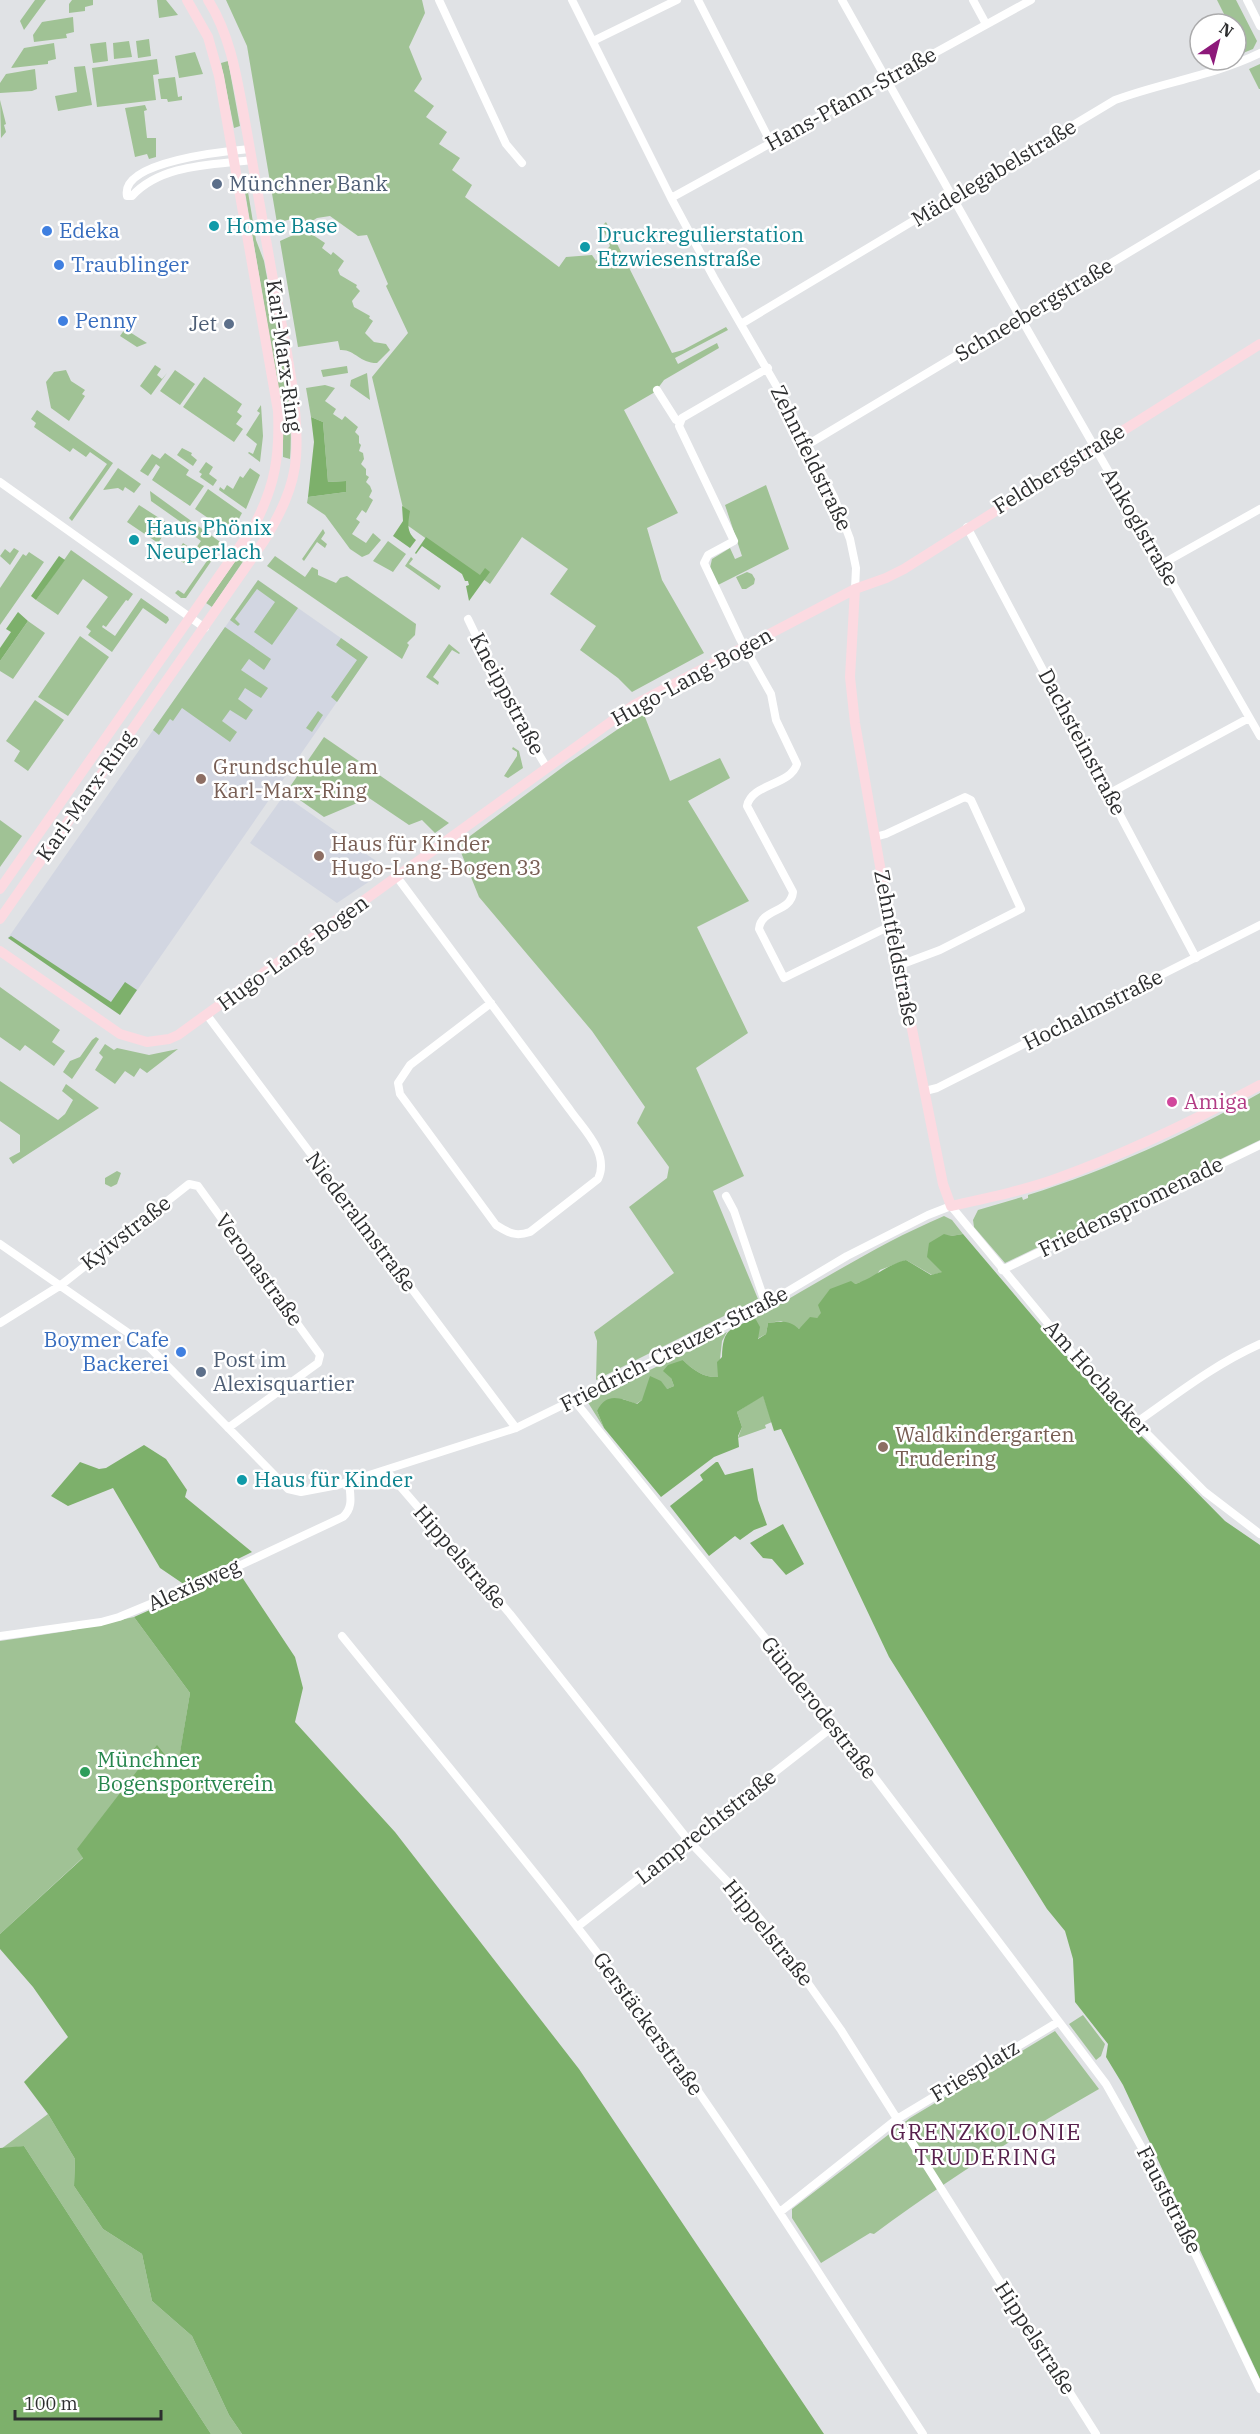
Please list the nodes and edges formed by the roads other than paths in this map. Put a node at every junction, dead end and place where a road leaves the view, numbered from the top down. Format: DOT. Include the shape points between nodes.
graph roads {
  1 [pos="187,0"];
  2 [pos="208,0"];
  3 [pos="439,0"];
  4 [pos="572,0"];
  5 [pos="677,0"];
  6 [pos="698,0"];
  7 [pos="842,0"];
  8 [pos="973,0"];
  9 [pos="1030,0"];
  10 [pos="1247,0"];
  11 [pos="986,24"];
  12 [pos="1260,26"];
  13 [pos="593,41"];
  14 [pos="1260,53"];
  15 [pos="885,80"];
  16 [pos="771,143"];
  17 [pos="233,150"];
  18 [pos="251,154"];
  19 [pos="235,162"];
  20 [pos="522,163"];
  21 [pos="1260,174"];
  22 [pos="671,198"];
  23 [pos="953,198"];
  24 [pos="1021,318"];
  25 [pos="741,324"];
  26 [pos="1260,344"];
  27 [pos="768,368"];
  28 [pos="657,390"];
  29 [pos="680,422"];
  30 [pos="807,445"];
  31 [pos="1094,447"];
  32 [pos="0,482"];
  33 [pos="1260,509"];
  34 [pos="967,527"];
  35 [pos="1162,564"];
  36 [pos="855,589"];
  37 [pos="191,618"];
  38 [pos="468,619"];
  39 [pos="205,628"];
  40 [pos="745,647"];
  41 [pos="1250,718"];
  42 [pos="1260,735"];
  43 [pos="547,768"];
  44 [pos="1110,794"];
  45 [pos="875,837"];
  46 [pos="397,877"];
  47 [pos="0,889"];
  48 [pos="0,918"];
  49 [pos="892,925"];
  50 [pos="1260,926"];
  51 [pos="0,951"];
  52 [pos="1196,958"];
  53 [pos="900,965"];
  54 [pos="491,1003"];
  55 [pos="207,1016"];
  56 [pos="1260,1085"];
  57 [pos="925,1092"];
  58 [pos="1260,1145"];
  59 [pos="193,1184"];
  60 [pos="726,1196"];
  61 [pos="951,1206"];
  62 [pos="0,1244"];
  63 [pos="1002,1270"];
  64 [pos="61,1285"];
  65 [pos="766,1305"];
  66 [pos="0,1323"];
  67 [pos="1260,1344"];
  68 [pos="574,1400"];
  69 [pos="1137,1422"];
  70 [pos="228,1428"];
  71 [pos="516,1428"];
  72 [pos="387,1470"];
  73 [pos="350,1481"];
  74 [pos="1260,1534"];
  75 [pos="0,1636"];
  76 [pos="342,1636"];
  77 [pos="835,1725"];
  78 [pos="689,1841"];
  79 [pos="577,1927"];
  80 [pos="1058,2022"];
  81 [pos="897,2119"];
  82 [pos="780,2212"];
  83 [pos="1260,2389"];
  84 [pos="923,2434"];
  85 [pos="1096,2434"];
  1 -- 17 [label="street, Karl-Marx-Ring" via="201,21 216,62"];
  2 -- 18 [label="street, Karl-Marx-Ring" via="228,40"];
  3 -- 20 [label="street" via="506,144"];
  4 -- 13 [label="street, Zehntfeldstraße"];
  5 -- 13 [label="street"];
  6 -- 16 [label="street"];
  7 -- 15 [label="street, Ankoglstraße"];
  8 -- 11 [label="street"];
  9 -- 11 [label="street, Hans-Pfann-Straße"];
  10 -- 12 [label="street"];
  11 -- 15 [label="street, Hans-Pfann-Straße"];
  13 -- 22 [label="street, Zehntfeldstraße"];
  14 -- 23 [label="street, Mädelegabelstraße" via="1207,75 1115,100"];
  15 -- 16 [label="street, Hans-Pfann-Straße"];
  15 -- 23 [label="street, Ankoglstraße"];
  16 -- 22 [label="street, Hans-Pfann-Straße"];
  17 -- 18 [label="street"];
  17 -- 19 [label="street, Karl-Marx-Ring"];
  17 -- 19 [label="street" via="152,167 128,187 127,196 154,177"];
  18 -- 19 [label="street"];
  18 -- 39 [label="street, Karl-Marx-Ring" via="295,411 296,459 276,521"];
  19 -- 37 [label="street, Karl-Marx-Ring" via="278,411 279,455 272,486 254,526"];
  21 -- 24 [label="street, Schneebergstraße"];
  22 -- 25 [label="street, Zehntfeldstraße"];
  23 -- 24 [label="street, Ankoglstraße"];
  23 -- 25 [label="street, Mädelegabelstraße"];
  24 -- 30 [label="street, Schneebergstraße"];
  24 -- 31 [label="street, Ankoglstraße"];
  25 -- 27 [label="street, Zehntfeldstraße"];
  26 -- 31 [label="street, Feldbergstraße"];
  27 -- 29 [label="street"];
  27 -- 30 [label="street, Zehntfeldstraße"];
  28 -- 29 [label="street"];
  29 -- 40 [label="street" via="735,541 708,555 704,563"];
  30 -- 36 [label="street, Zehntfeldstraße" via="848,530 856,568"];
  31 -- 34 [label="street, Feldbergstraße"];
  31 -- 35 [label="street, Ankoglstraße"];
  32 -- 37 [label="street"];
  33 -- 35 [label="street"];
  34 -- 36 [label="street, Feldbergstraße" via="894,574"];
  34 -- 44 [label="street, Dachsteinstraße"];
  35 -- 41 [label="street, Ankoglstraße"];
  36 -- 40 [label="street, Hugo-Lang-Bogen"];
  36 -- 45 [label="street, Zehntfeldstraße" via="850,688"];
  37 -- 39 [label="street"];
  37 -- 47 [label="street, Karl-Marx-Ring"];
  38 -- 43 [label="street, Kneippstraße" via="509,704"];
  39 -- 48 [label="street, Karl-Marx-Ring"];
  40 -- 43 [label="street, Hugo-Lang-Bogen" via="634,705"];
  40 -- 49 [label="street" via="771,694 776,720 797,764 790,774 751,796 747,806 794,892 789,904 759,924 784,978"];
  41 -- 42 [label="street, Ankoglstraße"];
  41 -- 44 [label="street"];
  43 -- 46 [label="street, Hugo-Lang-Bogen"];
  44 -- 52 [label="street, Dachsteinstraße"];
  45 -- 49 [label="street, Zehntfeldstraße"];
  45 -- 53 [label="street" via="965,797 971,801 1021,909 940,950"];
  46 -- 54 [label="street"];
  46 -- 55 [label="street, Hugo-Lang-Bogen"];
  49 -- 53 [label="street, Zehntfeldstraße"];
  50 -- 52 [label="street, Hochalmstraße"];
  51 -- 55 [label="street, Hugo-Lang-Bogen" via="114,1031 138,1041 169,1039"];
  52 -- 57 [label="street, Hochalmstraße"];
  53 -- 57 [label="street, Zehntfeldstraße"];
  54 -- 54 [label="street" via="582,1126 601,1162 602,1172 592,1185 530,1232 518,1236 495,1225 400,1094 398,1083 410,1065"];
  55 -- 71 [label="street, Niederalmstraße"];
  56 -- 61 [label="street" via="1167,1133 1090,1166 1022,1189"];
  57 -- 61 [label="street, Zehntfeldstraße"];
  58 -- 63 [label="street, Friedenspromenade"];
  59 -- 64 [label="street, Kyivstraße"];
  59 -- 70 [label="street, Veronastraße" via="320,1355 318,1364"];
  60 -- 65 [label="street"];
  61 -- 63 [label="street, Am Hochacker"];
  61 -- 65 [label="street, Friedrich-Creuzer-Straße" via="847,1256"];
  62 -- 64 [label="street, Friedrich-Creuzer-Straße"];
  63 -- 69 [label="street, Am Hochacker" via="1097,1383"];
  64 -- 66 [label="street, Kyivstraße"];
  64 -- 70 [label="street, Friedrich-Creuzer-Straße" via="150,1348"];
  65 -- 68 [label="street, Friedrich-Creuzer-Straße"];
  67 -- 69 [label="street" via="1199,1378"];
  68 -- 71 [label="street, Friedrich-Creuzer-Straße"];
  68 -- 77 [label="street, Günderodestraße"];
  69 -- 74 [label="street, Am Hochacker" via="1205,1491"];
  70 -- 73 [label="street, Friedrich-Creuzer-Straße" via="288,1489 318,1490"];
  71 -- 72 [label="street, Friedrich-Creuzer-Straße"];
  72 -- 73 [label="street, Friedrich-Creuzer-Straße"];
  72 -- 78 [label="street, Hippelstraße" via="510,1614"];
  73 -- 75 [label="street, Alexisweg" via="351,1503 342,1517 213,1578 110,1620"];
  76 -- 79 [label="street, Gerstäckerstraße"];
  77 -- 78 [label="street, Lamprechtstraße"];
  77 -- 80 [label="street, Günderodestraße"];
  78 -- 79 [label="street, Lamprechtstraße"];
  78 -- 81 [label="street, Hippelstraße" via="742,1897 797,1965"];
  79 -- 82 [label="street, Gerstäckerstraße" via="660,2038"];
  80 -- 81 [label="street, Friesplatz"];
  80 -- 83 [label="street, Fauststraße" via="1106,2084 1131,2126"];
  81 -- 82 [label="street, Friesplatz"];
  81 -- 85 [label="street, Hippelstraße"];
  82 -- 84 [label="street, Gerstäckerstraße"];
}
